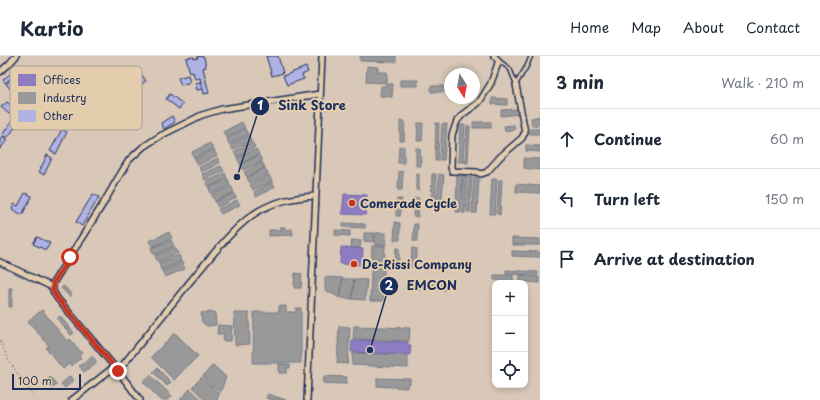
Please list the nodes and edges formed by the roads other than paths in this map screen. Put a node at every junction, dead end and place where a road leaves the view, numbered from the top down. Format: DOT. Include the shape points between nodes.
graph roads {
  1 [pos="16,56"];
  2 [pos="322,56"];
  3 [pos="494,56"];
  4 [pos="531,56"];
  5 [pos="498,60"];
  6 [pos="0,72"];
  7 [pos="516,85"];
  8 [pos="320,94"];
  9 [pos="315,196"];
  10 [pos="0,262"];
  11 [pos="52,287"];
  12 [pos="116,369"];
  13 [pos="72,400"];
  14 [pos="140,400"];
  15 [pos="307,400"];
  1 -- 6 [label="street"];
  2 -- 8 [label="street"];
  3 -- 5 [label="street"];
  4 -- 7 [label="lane"];
  5 -- 7 [label="lane" via="510,69"];
  5 -- 7 [label="street" via="491,83 480,101 460,116 454,126 450,167 452,172 487,172 522,138 525,132"];
  8 -- 9 [label="street"];
  8 -- 11 [label="street" via="222,109 202,115 143,147 129,160"];
  9 -- 12 [label="street" via="295,197 278,202 247,220 216,250"];
  9 -- 15 [label="street"];
  10 -- 11 [label="street"];
  11 -- 12 [label="street" via="57,298"];
  12 -- 13 [label="street"];
  12 -- 14 [label="street"];
}
